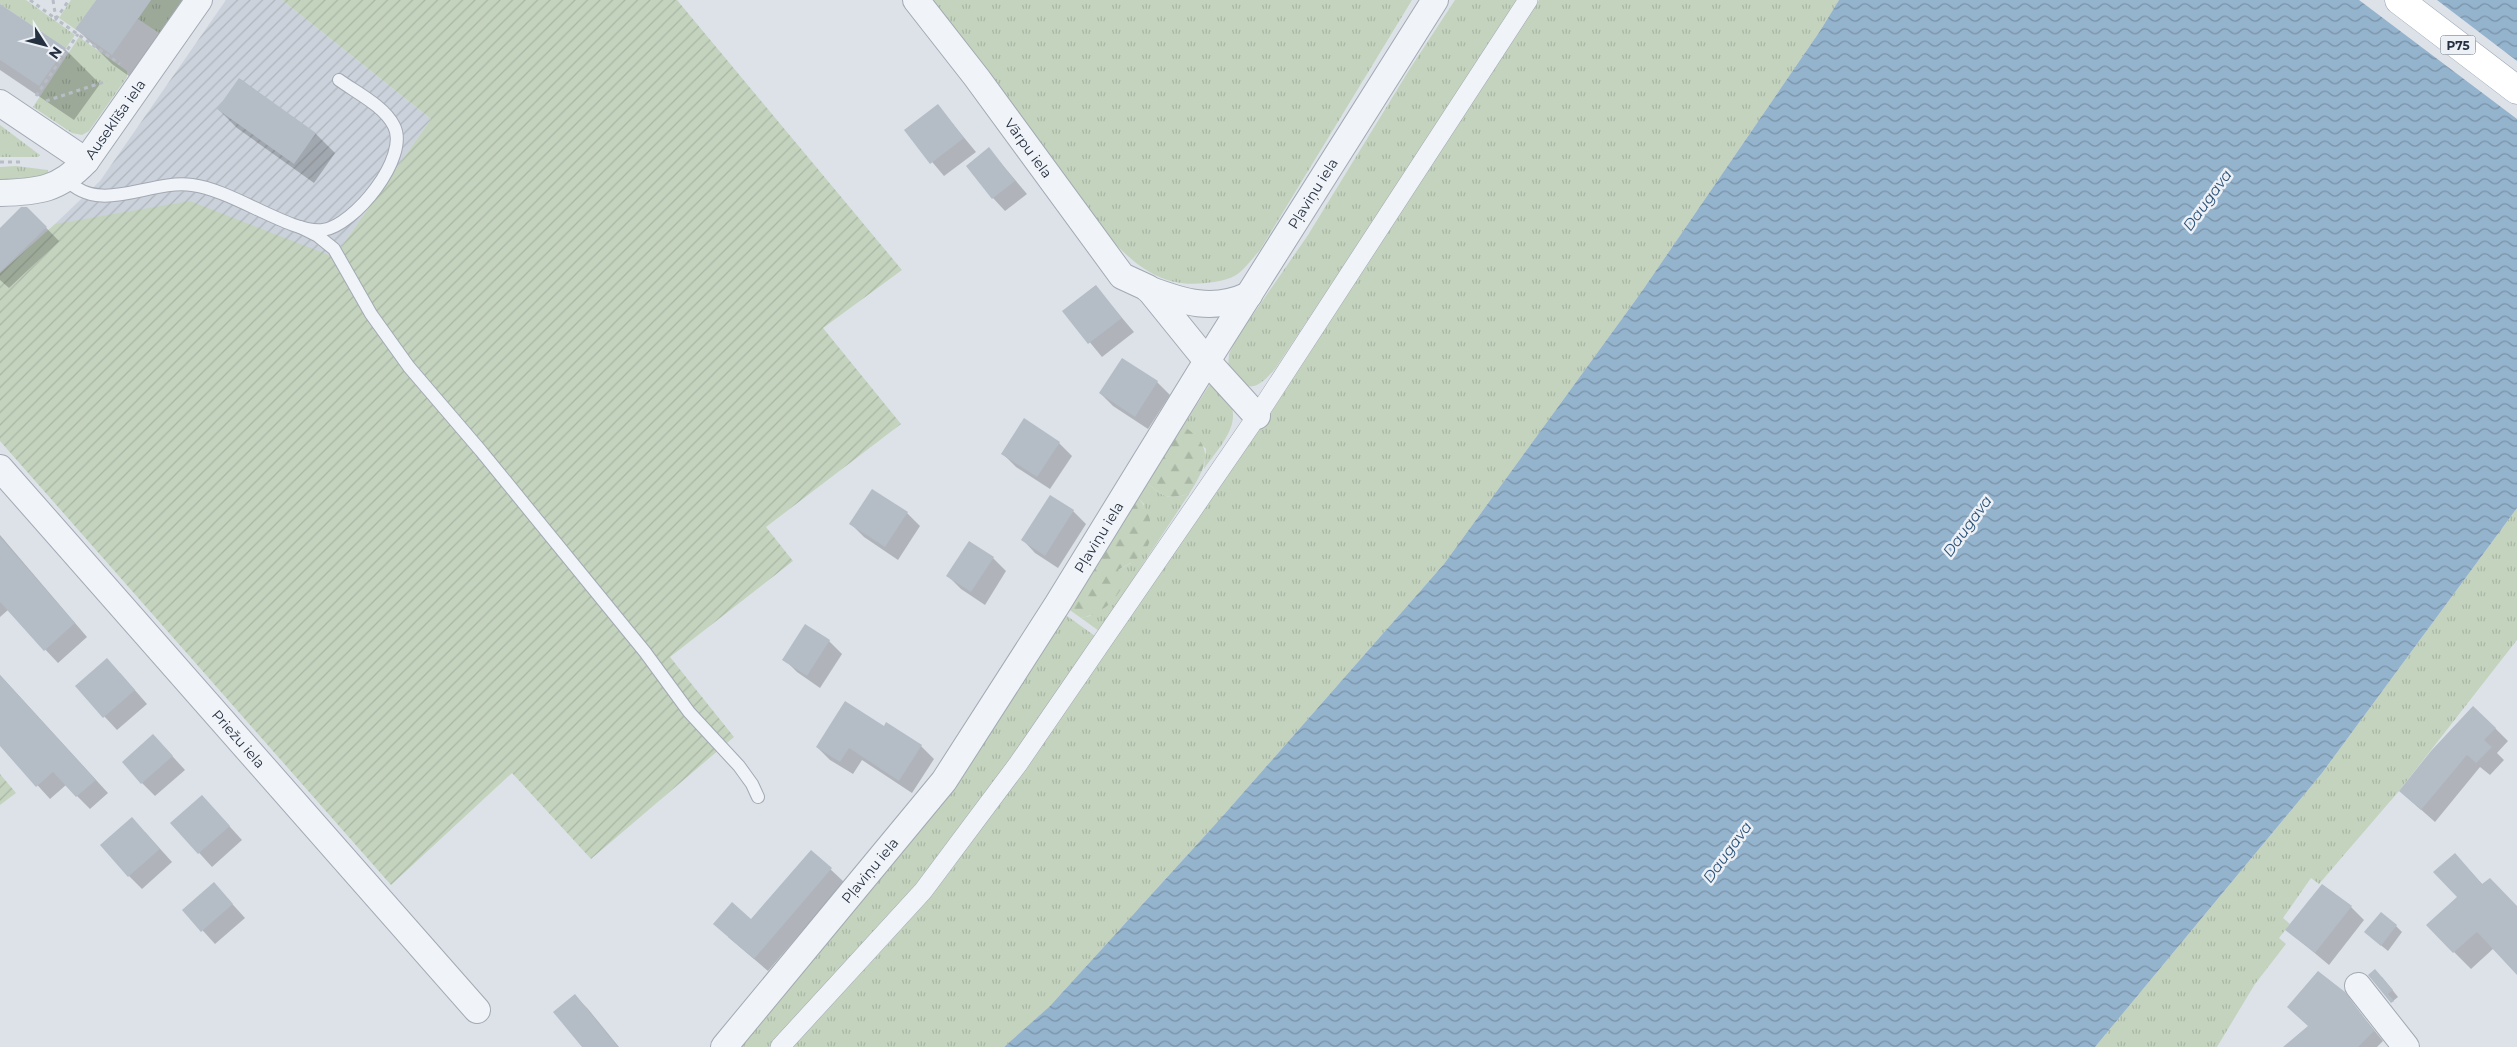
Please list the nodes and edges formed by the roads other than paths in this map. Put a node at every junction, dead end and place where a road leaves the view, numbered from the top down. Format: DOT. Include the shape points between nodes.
graph roads {
  1 [pos="199,0"];
  2 [pos="916,0"];
  3 [pos="1435,0"];
  4 [pos="1528,0"];
  5 [pos="2399,0"];
  6 [pos="339,80"];
  7 [pos="2517,90"];
  8 [pos="0,103"];
  9 [pos="86,161"];
  10 [pos="66,179"];
  11 [pos="0,193"];
  12 [pos="300,227"];
  13 [pos="1148,288"];
  14 [pos="1249,295"];
  15 [pos="1207,361"];
  16 [pos="1257,416"];
  17 [pos="0,468"];
  18 [pos="758,797"];
  19 [pos="2358,986"];
  20 [pos="477,1010"];
  21 [pos="724,1047"];
  22 [pos="780,1047"];
  23 [pos="2406,1047"];
  1 -- 9 [label="street, Auseklīša iela" via="138,77"];
  2 -- 13 [label="street, Vārpu iela" via="1122,276"];
  3 -- 14 [label="street, Pļaviņu iela"];
  4 -- 16 [label="street"];
  5 -- 7 [label="main road, P75"];
  6 -- 12 [label="lane" via="390,120 395,128 397,149 384,177 349,217 324,230"];
  8 -- 9 [label="street" via="26,111"];
  9 -- 10 [label="street, Auseklīša iela"];
  10 -- 11 [label="street, Auseklīša iela" via="41,190"];
  10 -- 12 [label="lane" via="78,191 94,197 172,184 209,188"];
  12 -- 18 [label="lane" via="334,249 371,314 409,367 645,652 689,712 739,766"];
  13 -- 14 [label="street, Vārpu iela" via="1184,303 1231,303"];
  13 -- 15 [label="street, Vārpu iela"];
  14 -- 15 [label="street, Pļaviņu iela"];
  15 -- 16 [label="street, Vārpu iela"];
  15 -- 21 [label="street, Pļaviņu iela" via="944,781"];
  16 -- 22 [label="street" via="957,849 923,891"];
  17 -- 20 [label="street, Priežu iela"];
  19 -- 23 [label="street"];
}
